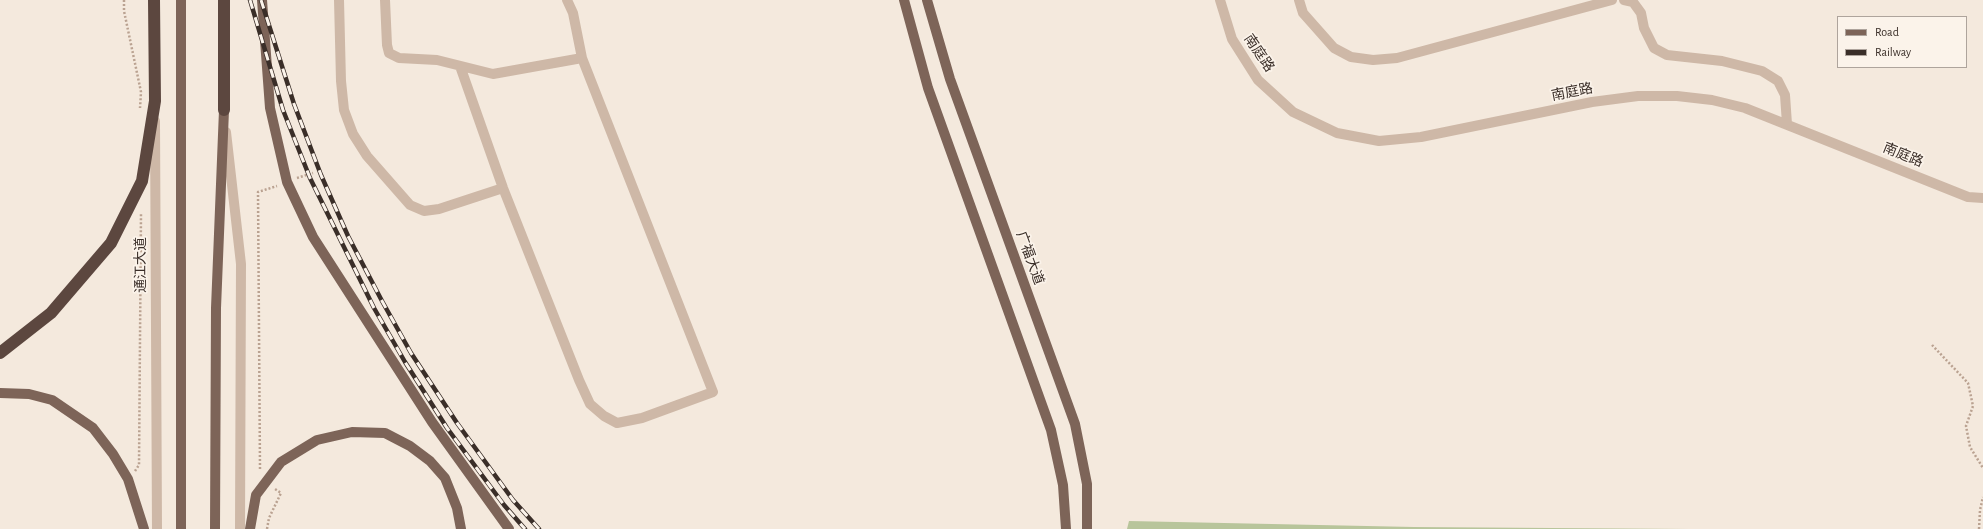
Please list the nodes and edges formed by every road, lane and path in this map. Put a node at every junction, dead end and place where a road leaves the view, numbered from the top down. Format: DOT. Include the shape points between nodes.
graph roads {
  1 [pos="124,0"];
  2 [pos="154,0"];
  3 [pos="181,0"];
  4 [pos="224,0"];
  5 [pos="262,0"];
  6 [pos="339,0"];
  7 [pos="385,0"];
  8 [pos="567,0"];
  9 [pos="904,0"];
  10 [pos="927,0"];
  11 [pos="1220,0"];
  12 [pos="1299,0"];
  13 [pos="1612,0"];
  14 [pos="1624,0"];
  15 [pos="582,58"];
  16 [pos="460,66"];
  17 [pos="155,101"];
  18 [pos="224,110"];
  19 [pos="139,114"];
  20 [pos="1787,124"];
  21 [pos="313,173"];
  22 [pos="287,182"];
  23 [pos="503,188"];
  24 [pos="1983,198"];
  25 [pos="131,206"];
  26 [pos="1932,345"];
  27 [pos="0,353"];
  28 [pos="0,393"];
  29 [pos="1983,468"];
  30 [pos="128,479"];
  31 [pos="266,482"];
  32 [pos="1983,497"];
  33 [pos="1066,528"];
  34 [pos="144,529"];
  35 [pos="157,529"];
  36 [pos="181,529"];
  37 [pos="215,529"];
  38 [pos="240,529"];
  39 [pos="250,529"];
  40 [pos="267,529"];
  41 [pos="461,529"];
  42 [pos="509,529"];
  43 [pos="1087,529"];
  44 [pos="1980,529"];
  1 -- 19 [label="path" via="141,92"];
  2 -- 17 [label="highway, 通江大道"];
  3 -- 36 [label="main road"];
  4 -- 18 [label="highway"];
  5 -- 22 [label="main road" via="270,108"];
  6 -- 23 [label="street" via="340,81 344,110 353,134 367,156 410,205 424,211 439,209"];
  7 -- 16 [label="street" via="389,53 399,58 437,60"];
  8 -- 15 [label="street" via="573,13"];
  9 -- 33 [label="main road" via="928,88 1051,430 1064,485"];
  10 -- 43 [label="main road, 广福大道" via="950,79 1075,424 1087,484"];
  11 -- 20 [label="street, 南庭路" via="1232,39 1258,80 1293,112 1337,133 1379,141 1422,137 1592,102 1638,96 1677,96 1712,100 1745,108"];
  12 -- 13 [label="street" via="1303,13 1334,48 1351,57 1373,60 1397,58"];
  14 -- 20 [label="street" via="1633,2 1640,13 1654,48 1667,55 1722,61 1762,71 1778,81 1785,95"];
  15 -- 16 [label="street" via="493,74"];
  15 -- 23 [label="street" via="713,392 642,418 617,423 590,404"];
  16 -- 23 [label="street"];
  17 -- 25 [label="highway" via="142,181"];
  17 -- 35 [label="street, 通江大道"];
  18 -- 37 [label="main road" via="216,308"];
  18 -- 38 [label="street" via="241,264"];
  20 -- 24 [label="street, 南庭路" via="1968,197"];
  21 -- 22 [label="path"];
  22 -- 31 [label="path" via="258,192 260,477"];
  22 -- 42 [label="main road" via="313,237 350,295 432,422"];
  25 -- 27 [label="highway" via="111,243 51,313"];
  25 -- 30 [label="path" via="141,211 139,465"];
  26 -- 29 [label="path" via="1968,383 1973,406 1966,426 1970,447"];
  28 -- 30 [label="main road" via="29,394 52,400 77,415 93,428"];
  30 -- 34 [label="main road"];
  31 -- 39 [label="main road" via="256,495"];
  31 -- 40 [label="path" via="281,493 269,518"];
  31 -- 41 [label="main road" via="281,462 317,440 352,432 385,434 410,446 425,457 445,478 457,508"];
  32 -- 44 [label="path"];
}
